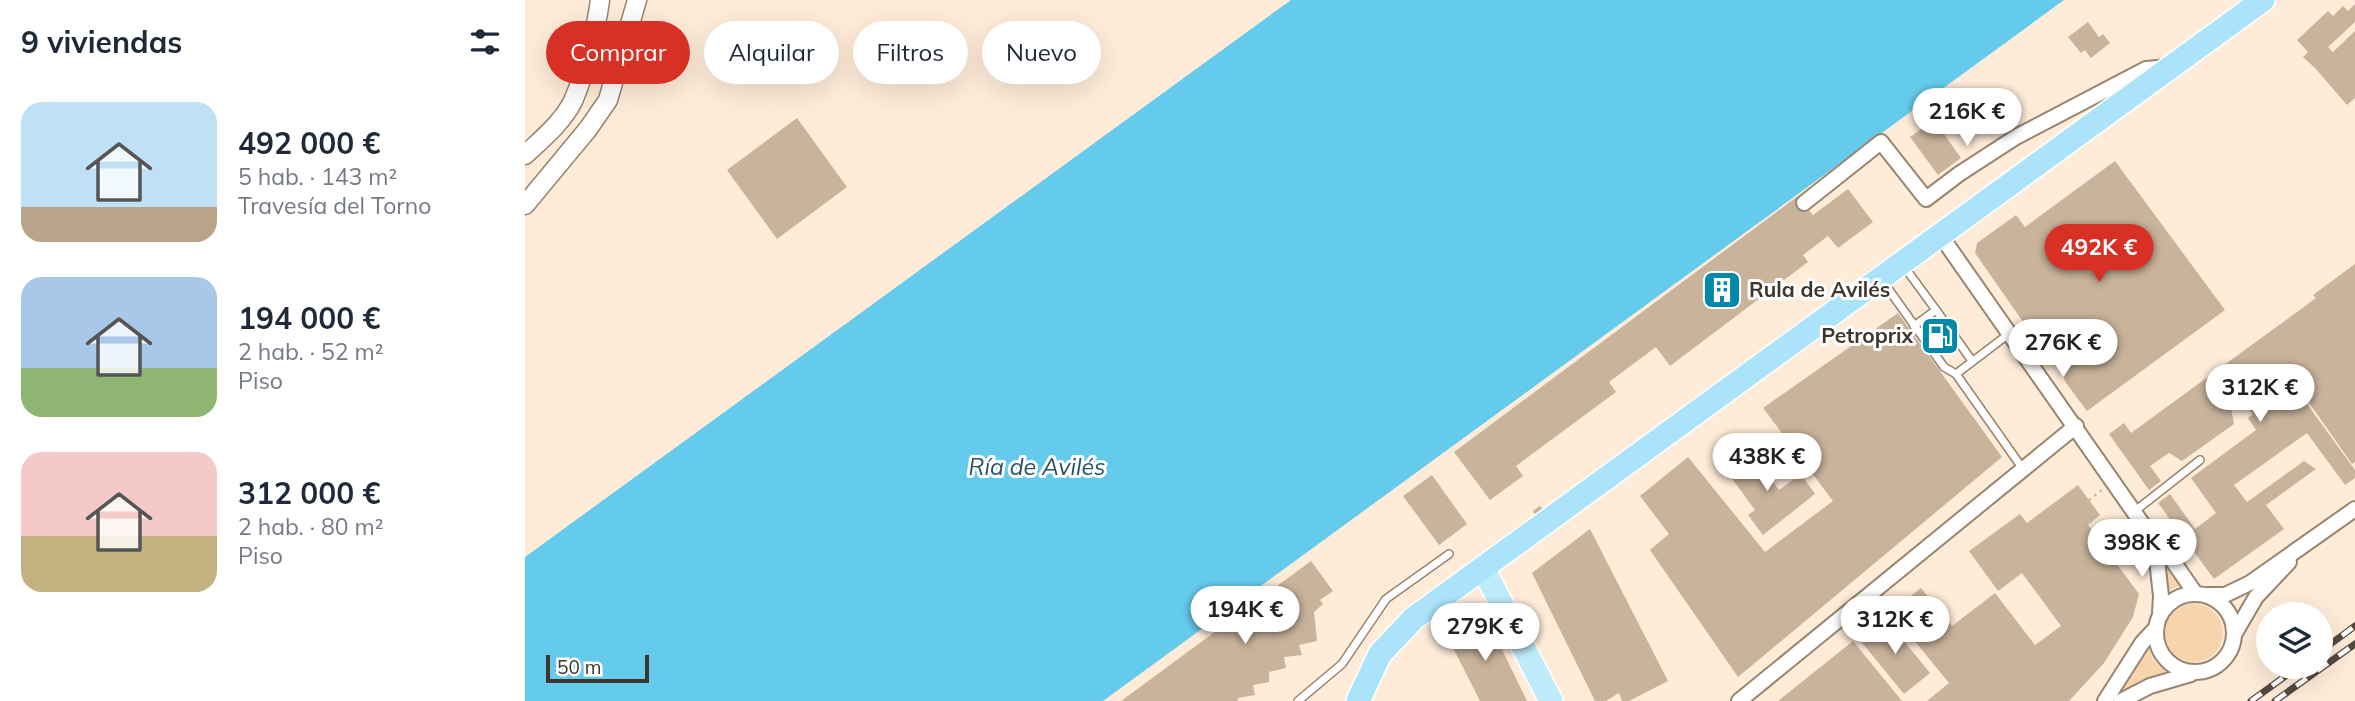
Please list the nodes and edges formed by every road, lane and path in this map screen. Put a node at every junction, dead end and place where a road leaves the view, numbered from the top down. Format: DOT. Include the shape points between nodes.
graph roads {
  1 [pos="600,0"];
  2 [pos="637,0"];
  3 [pos="2263,0"];
  4 [pos="2173,66"];
  5 [pos="525,155"];
  6 [pos="1804,203"];
  7 [pos="525,205"];
  8 [pos="1941,236"];
  9 [pos="1902,264"];
  10 [pos="1881,279"];
  11 [pos="1936,310"];
  12 [pos="1914,326"];
  13 [pos="2010,333"];
  14 [pos="1972,361"];
  15 [pos="1956,374"];
  16 [pos="2076,426"];
  17 [pos="2200,460"];
  18 [pos="2023,469"];
  19 [pos="2355,509"];
  20 [pos="2134,511"];
  21 [pos="2155,542"];
  22 [pos="2301,548"];
  23 [pos="1448,555"];
  24 [pos="1483,568"];
  25 [pos="2201,594"];
  26 [pos="2158,621"];
  27 [pos="2235,633"];
  28 [pos="2195,673"];
  29 [pos="1298,701"];
  30 [pos="1358,701"];
  31 [pos="1551,701"];
  32 [pos="1739,701"];
  33 [pos="2105,701"];
  34 [pos="2121,701"];
  1 -- 5 [label="street" via="596,29 572,102"];
  2 -- 7 [label="street" via="608,100"];
  3 -- 4 [label="highway"];
  4 -- 6 [label="street" via="2147,69 2016,138 1926,198 1881,142"];
  4 -- 8 [label="highway"];
  8 -- 9 [label="highway"];
  8 -- 13 [label="street"];
  9 -- 10 [label="highway"];
  9 -- 11 [label="lane"];
  10 -- 12 [label="lane"];
  10 -- 24 [label="highway"];
  11 -- 12 [label="lane"];
  11 -- 14 [label="lane"];
  12 -- 15 [label="lane" via="1944,367"];
  13 -- 14 [label="lane"];
  13 -- 16 [label="street"];
  14 -- 15 [label="lane"];
  15 -- 18 [label="lane"];
  16 -- 18 [label="street"];
  16 -- 20 [label="street"];
  17 -- 20 [label="lane"];
  18 -- 32 [label="street"];
  19 -- 22 [label="street"];
  20 -- 21 [label="street"];
  21 -- 25 [label="street"];
  21 -- 26 [label="street" via="2161,596"];
  22 -- 25 [label="street" via="2236,590 2225,595"];
  22 -- 27 [label="street" via="2256,597"];
  23 -- 29 [label="lane" via="1386,599 1342,664"];
  24 -- 30 [label="highway" via="1414,618 1380,654"];
  24 -- 31 [label="main road"];
  25 -- 26 [label="street" via="2168,604"];
  25 -- 27 [label="street" via="2227,610"];
  26 -- 28 [label="street" via="2161,653 2170,664"];
  26 -- 33 [label="street"];
  27 -- 28 [label="street" via="2233,646 2218,666"];
  28 -- 34 [label="street" via="2150,686"];
}
